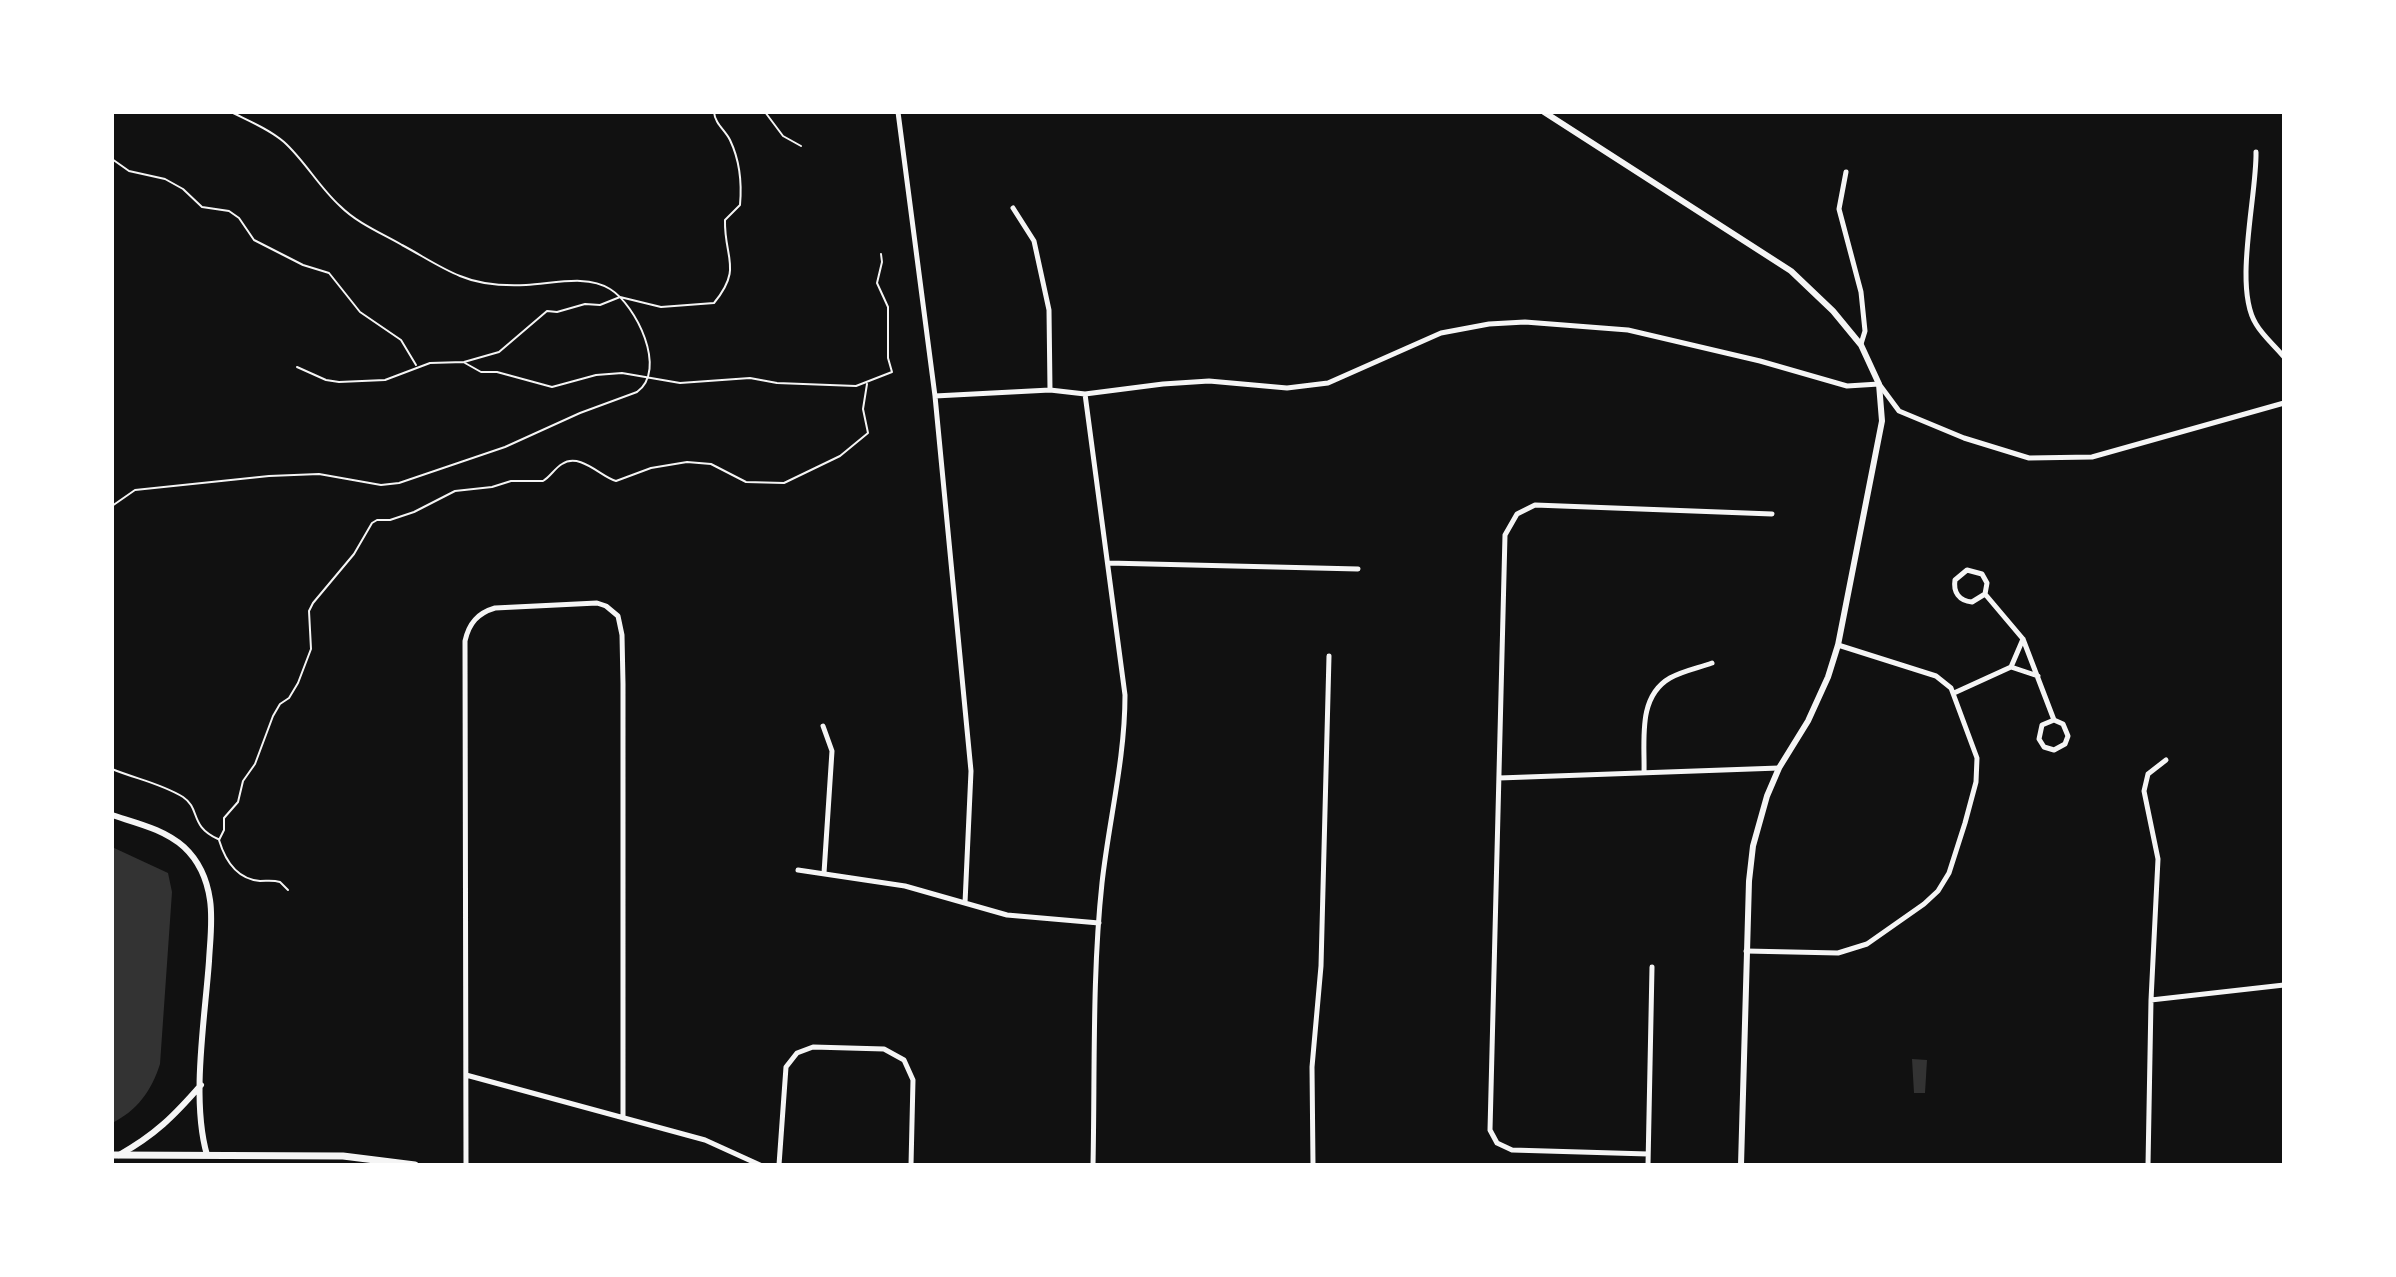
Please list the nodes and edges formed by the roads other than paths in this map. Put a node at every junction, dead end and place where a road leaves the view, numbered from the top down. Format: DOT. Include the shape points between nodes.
graph roads {
  1 [pos="898,112"];
  2 [pos="1544,112"];
  3 [pos="2256,152"];
  4 [pos="1846,172"];
  5 [pos="1013,208"];
  6 [pos="1861,345"];
  7 [pos="2284,357"];
  8 [pos="1879,384"];
  9 [pos="1050,390"];
  10 [pos="1085,394"];
  11 [pos="935,396"];
  12 [pos="2284,403"];
  13 [pos="1772,514"];
  14 [pos="1108,563"];
  15 [pos="1358,569"];
  16 [pos="1985,594"];
  17 [pos="2023,639"];
  18 [pos="1838,645"];
  19 [pos="1329,656"];
  20 [pos="1712,663"];
  21 [pos="2011,667"];
  22 [pos="2038,676"];
  23 [pos="1954,693"];
  24 [pos="2054,720"];
  25 [pos="823,726"];
  26 [pos="2166,760"];
  27 [pos="1779,768"];
  28 [pos="1644,773"];
  29 [pos="1499,778"];
  30 [pos="112,815"];
  31 [pos="798,870"];
  32 [pos="824,873"];
  33 [pos="965,903"];
  34 [pos="1099,923"];
  35 [pos="1746,951"];
  36 [pos="1652,967"];
  37 [pos="2284,985"];
  38 [pos="2151,1000"];
  39 [pos="466,1075"];
  40 [pos="201,1085"];
  41 [pos="623,1116"];
  42 [pos="1648,1154"];
  43 [pos="115,1155"];
  44 [pos="207,1155"];
  45 [pos="343,1156"];
  46 [pos="345,1165"];
  47 [pos="415,1165"];
  48 [pos="466,1165"];
  49 [pos="760,1165"];
  50 [pos="779,1165"];
  51 [pos="911,1165"];
  52 [pos="1093,1165"];
  53 [pos="1313,1165"];
  54 [pos="1648,1165"];
  55 [pos="1741,1165"];
  56 [pos="2148,1165"];
  1 -- 11 [label="street"];
  2 -- 6 [label="street" via="1791,271"];
  3 -- 7 [label="street" via="2248,307"];
  4 -- 6 [label="street" via="1839,209 1861,292"];
  5 -- 9 [label="street" via="1034,241 1049,310"];
  6 -- 8 [label="street"];
  8 -- 10 [label="street" via="1847,386 1628,330 1525,322 1441,333 1328,383 1287,388 1209,381"];
  8 -- 12 [label="street" via="1899,411 2029,458 2092,457"];
  8 -- 18 [label="street" via="1881,432"];
  9 -- 10 [label="street"];
  9 -- 11 [label="street"];
  10 -- 14 [label="street"];
  11 -- 33 [label="street" via="971,771"];
  13 -- 29 [label="street" via="1535,505 1513,518 1505,535"];
  14 -- 15 [label="street"];
  14 -- 34 [label="street" via="1125,712"];
  16 -- 16 [label="street" via="1982,574 1972,569 1958,575 1954,585 1961,599 1972,602"];
  16 -- 17 [label="street"];
  17 -- 21 [label="street"];
  17 -- 22 [label="street"];
  18 -- 23 [label="street" via="1936,676"];
  18 -- 27 [label="street" via="1808,721"];
  19 -- 53 [label="street" via="1321,966 1312,1067"];
  20 -- 28 [label="street" via="1673,677 1652,695 1645,716"];
  21 -- 22 [label="street"];
  21 -- 23 [label="street"];
  22 -- 24 [label="street"];
  23 -- 35 [label="street" via="1978,768 1952,866 1938,891 1856,949"];
  24 -- 24 [label="street" via="2045,722 2038,734 2044,747 2054,750 2068,736 2063,724"];
  25 -- 32 [label="street" via="832,751"];
  26 -- 38 [label="street" via="2148,774 2144,791 2158,859"];
  27 -- 28 [label="street"];
  27 -- 35 [label="street" via="1753,846"];
  28 -- 29 [label="street"];
  29 -- 42 [label="street" via="1492,1135 1512,1150"];
  30 -- 40 [label="street" via="171,836 198,862 206,882 211,920"];
  31 -- 32 [label="street"];
  32 -- 33 [label="street" via="905,886"];
  33 -- 34 [label="street" via="1007,915"];
  34 -- 52 [label="street"];
  35 -- 55 [label="street"];
  36 -- 42 [label="street"];
  37 -- 38 [label="street"];
  38 -- 56 [label="street"];
  39 -- 41 [label="street"];
  39 -- 41 [label="street" via="465,641 473,621 495,608 597,603 618,616 622,635"];
  39 -- 48 [label="street"];
  40 -- 43 [label="street" via="149,1138"];
  40 -- 44 [label="street" via="200,1134"];
  41 -- 49 [label="street" via="715,1143"];
  42 -- 54 [label="street"];
  43 -- 44 [label="main road"];
  44 -- 45 [label="main road"];
  45 -- 46 [label="street"];
  45 -- 47 [label="main road"];
  50 -- 51 [label="street" via="786,1067 797,1053 813,1047 884,1049 904,1060 913,1080"];
}
